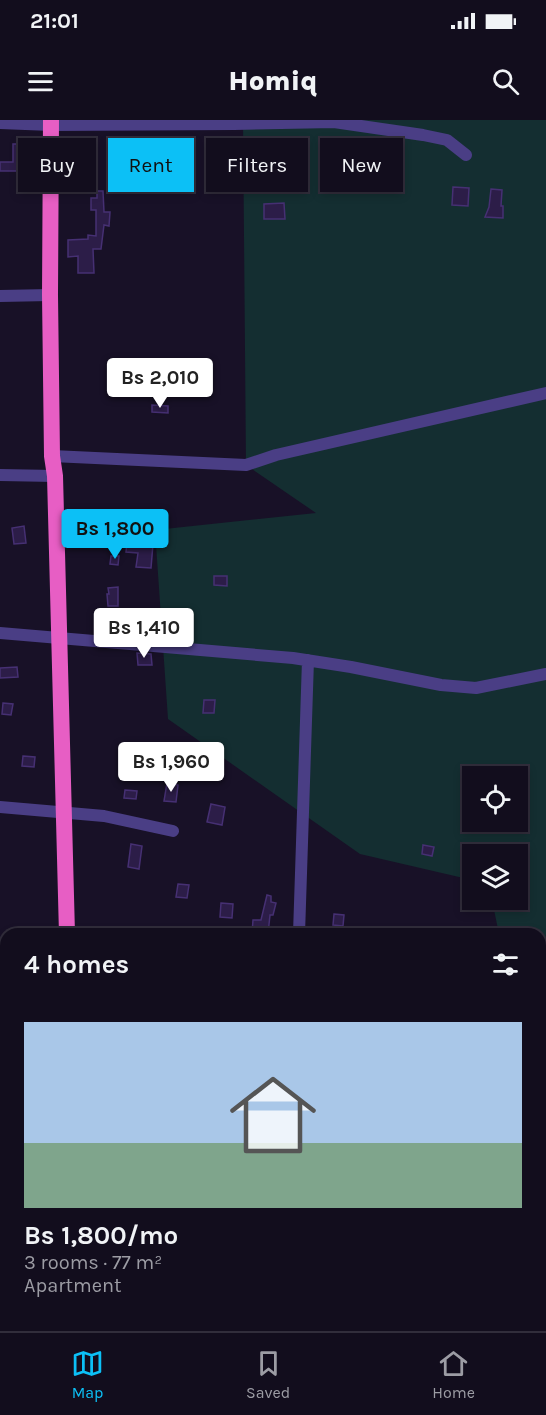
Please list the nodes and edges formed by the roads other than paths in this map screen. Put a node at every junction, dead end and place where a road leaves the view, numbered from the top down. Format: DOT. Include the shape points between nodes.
graph roads {
  1 [pos="51,122"];
  2 [pos="0,123"];
  3 [pos="466,155"];
  4 [pos="50,295"];
  5 [pos="0,296"];
  6 [pos="546,393"];
  7 [pos="52,456"];
  8 [pos="0,475"];
  9 [pos="55,476"];
  10 [pos="0,633"];
  11 [pos="60,638"];
  12 [pos="308,660"];
  13 [pos="546,674"];
  14 [pos="0,807"];
  15 [pos="65,813"];
  16 [pos="173,831"];
  17 [pos="67,928"];
  18 [pos="299,928"];
  1 -- 2 [label="street"];
  1 -- 3 [label="street" via="334,122 447,140"];
  1 -- 4 [label="highway"];
  4 -- 5 [label="street"];
  4 -- 7 [label="highway"];
  6 -- 7 [label="street" via="246,465"];
  7 -- 9 [label="highway"];
  8 -- 9 [label="street"];
  9 -- 11 [label="highway"];
  10 -- 11 [label="street"];
  11 -- 12 [label="street"];
  11 -- 15 [label="highway"];
  12 -- 13 [label="street" via="476,688"];
  12 -- 18 [label="street"];
  14 -- 15 [label="street"];
  15 -- 16 [label="street" via="104,816"];
  15 -- 17 [label="highway"];
}
